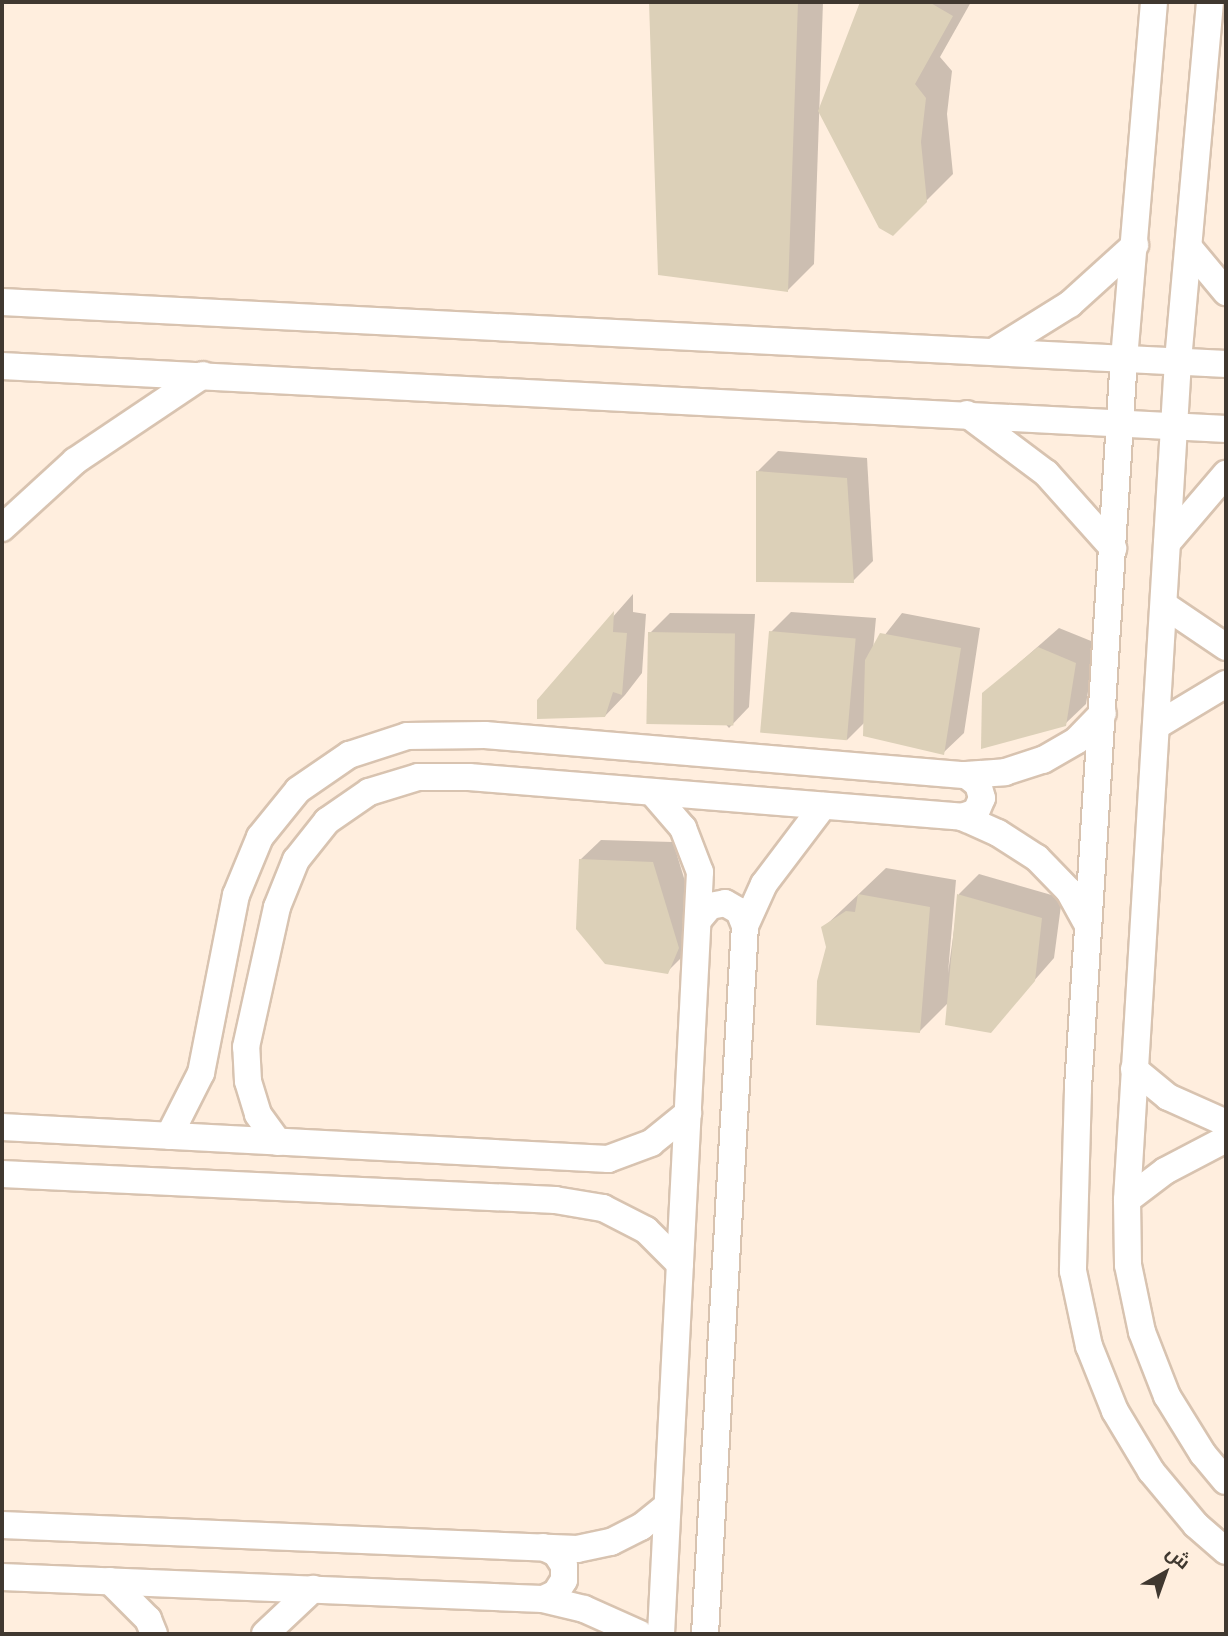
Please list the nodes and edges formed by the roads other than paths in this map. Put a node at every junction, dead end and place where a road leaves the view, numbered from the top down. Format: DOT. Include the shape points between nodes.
graph roads {
  1 [pos="1154,2"];
  2 [pos="1210,2"];
  3 [pos="1135,245"];
  4 [pos="1191,250"];
  5 [pos="1226,292"];
  6 [pos="2,302"];
  7 [pos="996,350"];
  8 [pos="1124,358"];
  9 [pos="1178,361"];
  10 [pos="1226,364"];
  11 [pos="2,366"];
  12 [pos="203,376"];
  13 [pos="966,413"];
  14 [pos="1120,421"];
  15 [pos="1174,425"];
  16 [pos="1226,429"];
  17 [pos="1226,474"];
  18 [pos="2,528"];
  19 [pos="1167,543"];
  20 [pos="1113,548"];
  21 [pos="1164,605"];
  22 [pos="1226,647"];
  23 [pos="1226,684"];
  24 [pos="1102,713"];
  25 [pos="1156,726"];
  26 [pos="965,775"];
  27 [pos="652,792"];
  28 [pos="823,806"];
  29 [pos="962,817"];
  30 [pos="700,919"];
  31 [pos="1088,925"];
  32 [pos="745,926"];
  33 [pos="215,1004"];
  34 [pos="253,1014"];
  35 [pos="1134,1069"];
  36 [pos="688,1113"];
  37 [pos="1226,1123"];
  38 [pos="2,1127"];
  39 [pos="169,1136"];
  40 [pos="1226,1139"];
  41 [pos="278,1142"];
  42 [pos="561,1160"];
  43 [pos="2,1174"];
  44 [pos="555,1200"];
  45 [pos="1127,1200"];
  46 [pos="680,1264"];
  47 [pos="1226,1481"];
  48 [pos="667,1506"];
  49 [pos="2,1525"];
  50 [pos="543,1547"];
  51 [pos="1226,1551"];
  52 [pos="2,1577"];
  53 [pos="110,1581"];
  54 [pos="313,1589"];
  55 [pos="543,1599"];
  56 [pos="154,1634"];
  57 [pos="265,1634"];
  58 [pos="640,1634"];
  59 [pos="661,1634"];
  60 [pos="705,1634"];
  1 -- 3 [label="street"];
  2 -- 4 [label="street"];
  3 -- 7 [label="street" via="1070,304"];
  3 -- 8 [label="street"];
  4 -- 5 [label="street"];
  4 -- 9 [label="street"];
  6 -- 7 [label="street"];
  7 -- 8 [label="street"];
  8 -- 9 [label="street"];
  8 -- 14 [label="street"];
  9 -- 10 [label="street"];
  9 -- 15 [label="street"];
  11 -- 12 [label="street"];
  12 -- 13 [label="street"];
  12 -- 18 [label="street" via="75,461"];
  13 -- 14 [label="street"];
  13 -- 20 [label="street" via="1046,473"];
  14 -- 15 [label="street"];
  14 -- 20 [label="street"];
  15 -- 16 [label="street"];
  15 -- 19 [label="street"];
  17 -- 19 [label="street"];
  19 -- 21 [label="street"];
  20 -- 24 [label="street"];
  21 -- 22 [label="street"];
  21 -- 25 [label="street"];
  23 -- 25 [label="street"];
  24 -- 26 [label="street" via="1077,740 1043,760 1005,772"];
  24 -- 31 [label="street"];
  25 -- 35 [label="street"];
  26 -- 29 [label="street" via="978,783 982,798 976,811"];
  26 -- 33 [label="street" via="485,735 407,736 349,755 298,790 260,837 236,895"];
  27 -- 28 [label="street"];
  27 -- 30 [label="street" via="683,828 695,861"];
  27 -- 34 [label="street" via="418,777 369,792 327,821 296,860 276,907"];
  28 -- 29 [label="street"];
  28 -- 32 [label="street" via="764,884"];
  29 -- 31 [label="street" via="1037,858 1069,891"];
  30 -- 32 [label="street" via="710,906 725,903 739,911"];
  30 -- 36 [label="street"];
  31 -- 51 [label="street" via="1071,1202 1073,1271 1089,1346 1115,1411 1151,1471 1196,1525"];
  32 -- 60 [label="street"];
  33 -- 34 [label="street" via="216,1017 223,1026 247,1025"];
  33 -- 39 [label="street" via="201,1073"];
  34 -- 41 [label="street" via="246,1047 248,1082 258,1114"];
  35 -- 37 [label="street" via="1168,1097"];
  35 -- 45 [label="street"];
  36 -- 42 [label="street" via="641,1147 608,1159"];
  36 -- 46 [label="street"];
  38 -- 39 [label="street"];
  39 -- 41 [label="street"];
  40 -- 45 [label="street" via="1165,1171"];
  41 -- 42 [label="street"];
  42 -- 44 [label="street" via="573,1168 577,1182 569,1195"];
  43 -- 44 [label="street"];
  44 -- 46 [label="street" via="603,1208 636,1224"];
  45 -- 47 [label="street" via="1128,1265 1142,1332 1167,1396"];
  46 -- 48 [label="street"];
  48 -- 50 [label="street" via="641,1527 611,1542 577,1549"];
  48 -- 59 [label="street"];
  49 -- 50 [label="street"];
  50 -- 55 [label="street" via="560,1560 564,1580 556,1593"];
  52 -- 53 [label="street"];
  53 -- 54 [label="street"];
  53 -- 56 [label="street" via="148,1619"];
  54 -- 55 [label="street"];
  54 -- 57 [label="street"];
  55 -- 58 [label="street" via="584,1609"];
}
